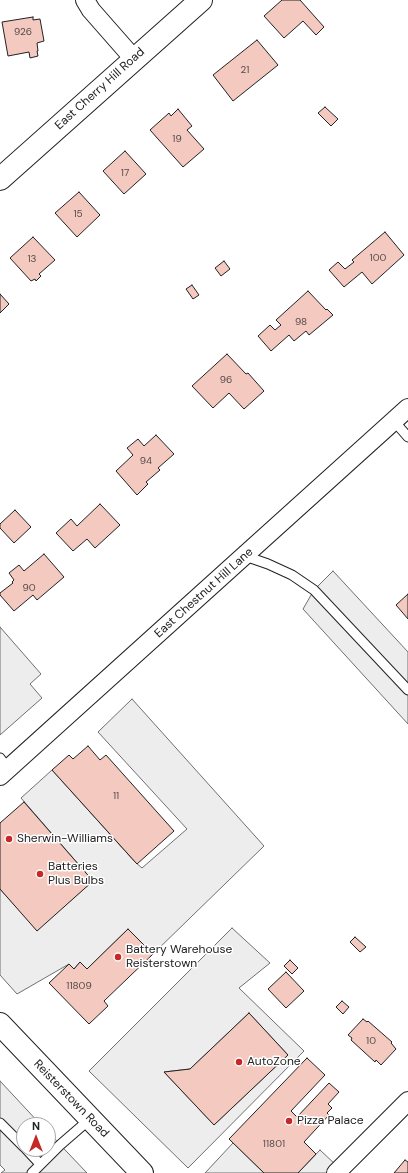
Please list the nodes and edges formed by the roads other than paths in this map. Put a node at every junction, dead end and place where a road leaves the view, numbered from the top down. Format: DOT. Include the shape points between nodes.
graph roads {
  1 [pos="85,0"];
  2 [pos="201,0"];
  3 [pos="134,59"];
  4 [pos="0,179"];
  5 [pos="408,408"];
  6 [pos="394,421"];
  7 [pos="408,437"];
  8 [pos="245,556"];
  9 [pos="408,690"];
  10 [pos="3,768"];
  11 [pos="2,1032"];
  12 [pos="408,1100"];
  13 [pos="90,1118"];
  14 [pos="0,1123"];
  15 [pos="16,1139"];
  16 [pos="33,1157"];
  17 [pos="40,1164"];
  18 [pos="32,1173"];
  19 [pos="142,1173"];
  20 [pos="336,1173"];
  1 -- 3 [label="street"];
  2 -- 3 [label="main road, East Cherry Hill Road"];
  3 -- 4 [label="main road, East Cherry Hill Road"];
  5 -- 6 [label="street, East Chestnut Hill Lane"];
  6 -- 7 [label="lane"];
  6 -- 8 [label="street, East Chestnut Hill Lane"];
  8 -- 9 [label="lane" via="292,575 314,590"];
  8 -- 10 [label="street, East Chestnut Hill Lane"];
  11 -- 13 [label="main road, Reisterstown Road"];
  12 -- 20 [label="street"];
  13 -- 17 [label="lane"];
  13 -- 19 [label="main road, Reisterstown Road"];
  14 -- 15 [label="lane"];
  16 -- 17 [label="lane"];
  17 -- 18 [label="lane"];
}
